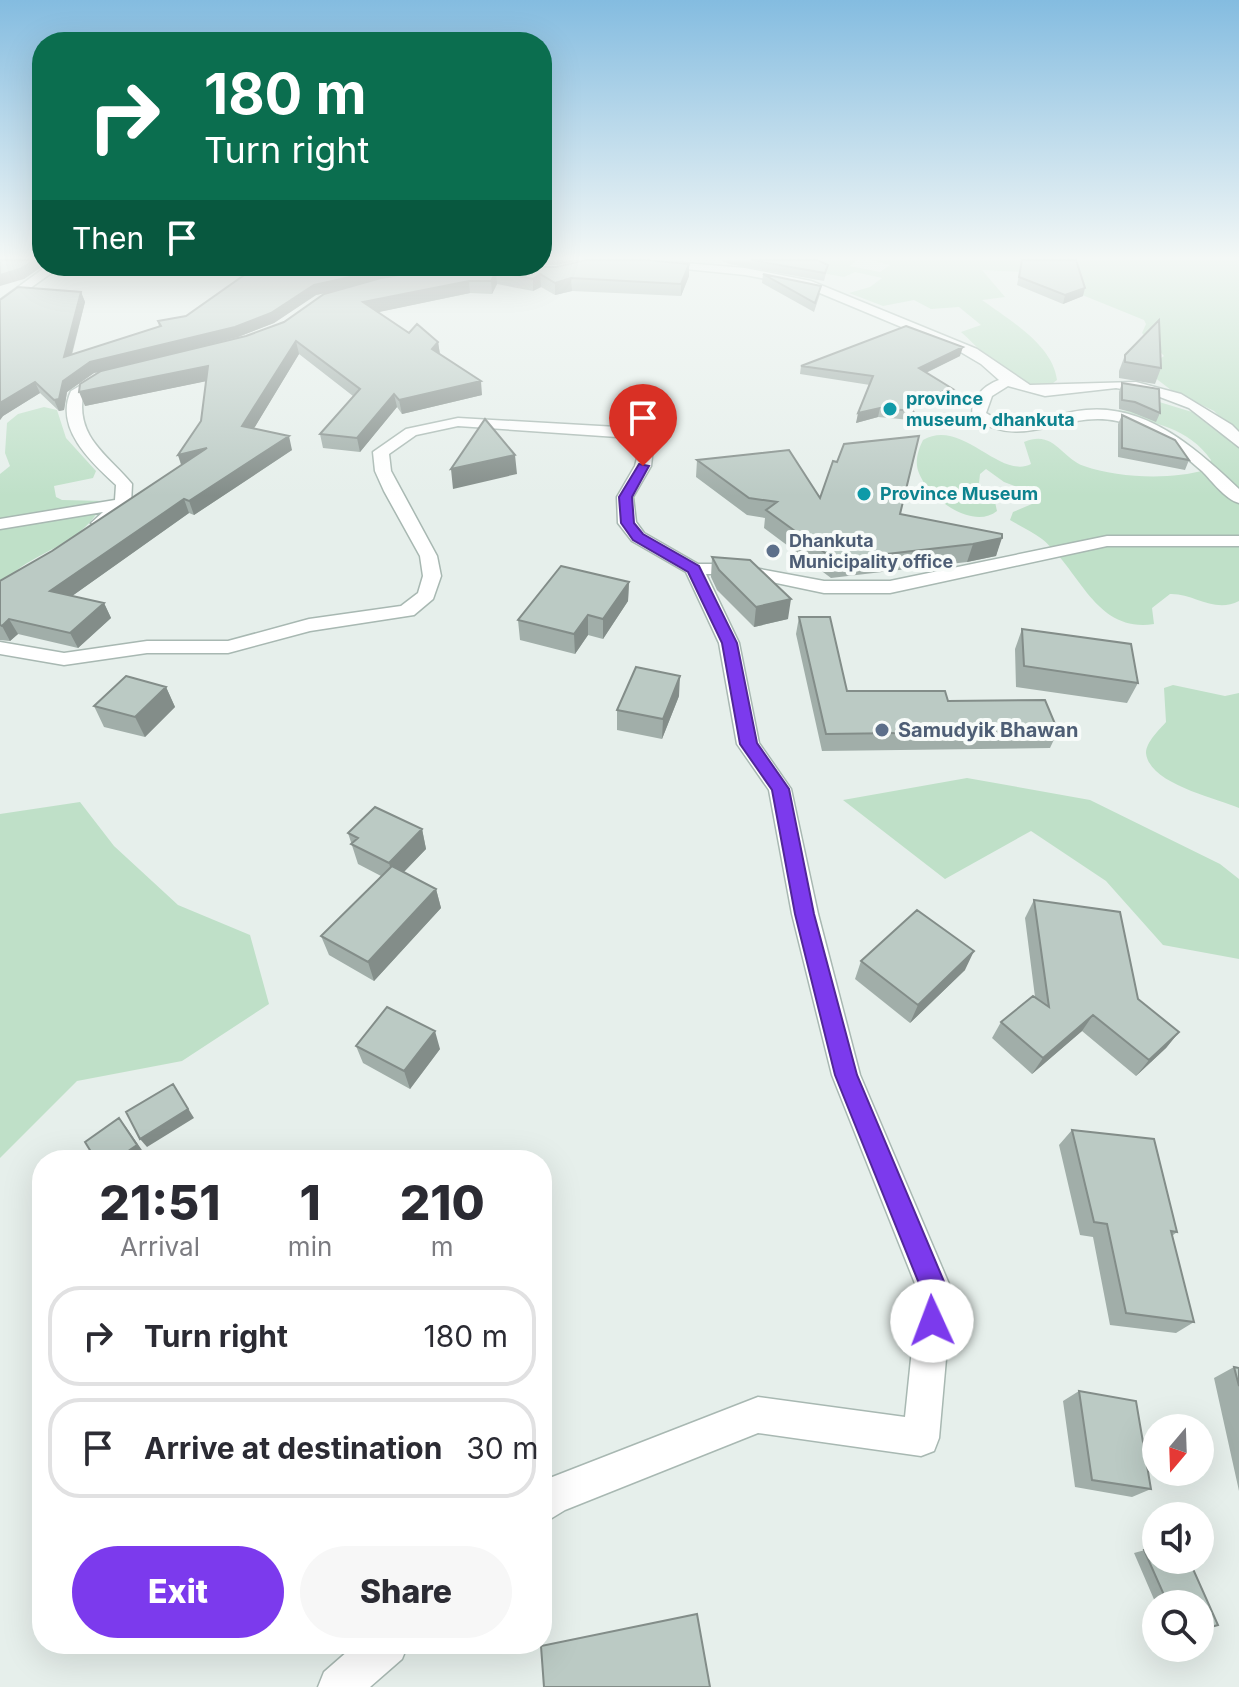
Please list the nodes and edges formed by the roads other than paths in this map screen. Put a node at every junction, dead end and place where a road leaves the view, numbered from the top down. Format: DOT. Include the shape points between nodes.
graph roads {
  1 [pos="937,339"];
  2 [pos="121,372"];
  3 [pos="1008,382"];
  4 [pos="1239,442"];
  5 [pos="1239,498"];
  6 [pos="123,504"];
  7 [pos="0,524"];
  8 [pos="86,534"];
  9 [pos="1239,541"];
  10 [pos="694,569"];
  11 [pos="0,648"];
  12 [pos="552,1496"];
  13 [pos="376,1654"];
  14 [pos="339,1687"];
  1 -- 3 [label="street" via="974,353"];
  2 -- 6 [label="street" via="76,394 73,404 75,424 88,448 124,484"];
  3 -- 4 [label="street" via="1054,393 1106,384 1146,388 1200,410 1230,429"];
  3 -- 5 [label="street" via="992,385 982,398 978,415 987,423 1029,429 1099,414 1152,426 1198,458"];
  6 -- 7 [label="street"];
  6 -- 8 [label="street"];
  9 -- 10 [label="street" via="1107,541 890,587 824,587 733,569"];
  10 -- 11 [label="street" via="638,537 627,523 625,497 643,466 649,441 617,432 458,422 411,432 381,452 431,559 432,588 407,611 309,625 228,647 147,647 64,659"];
  10 -- 12 [label="street" via="729,643 748,744 780,789 846,1075 935,1291 921,1438 758,1415"];
  13 -- 14 [label="street"];
}
